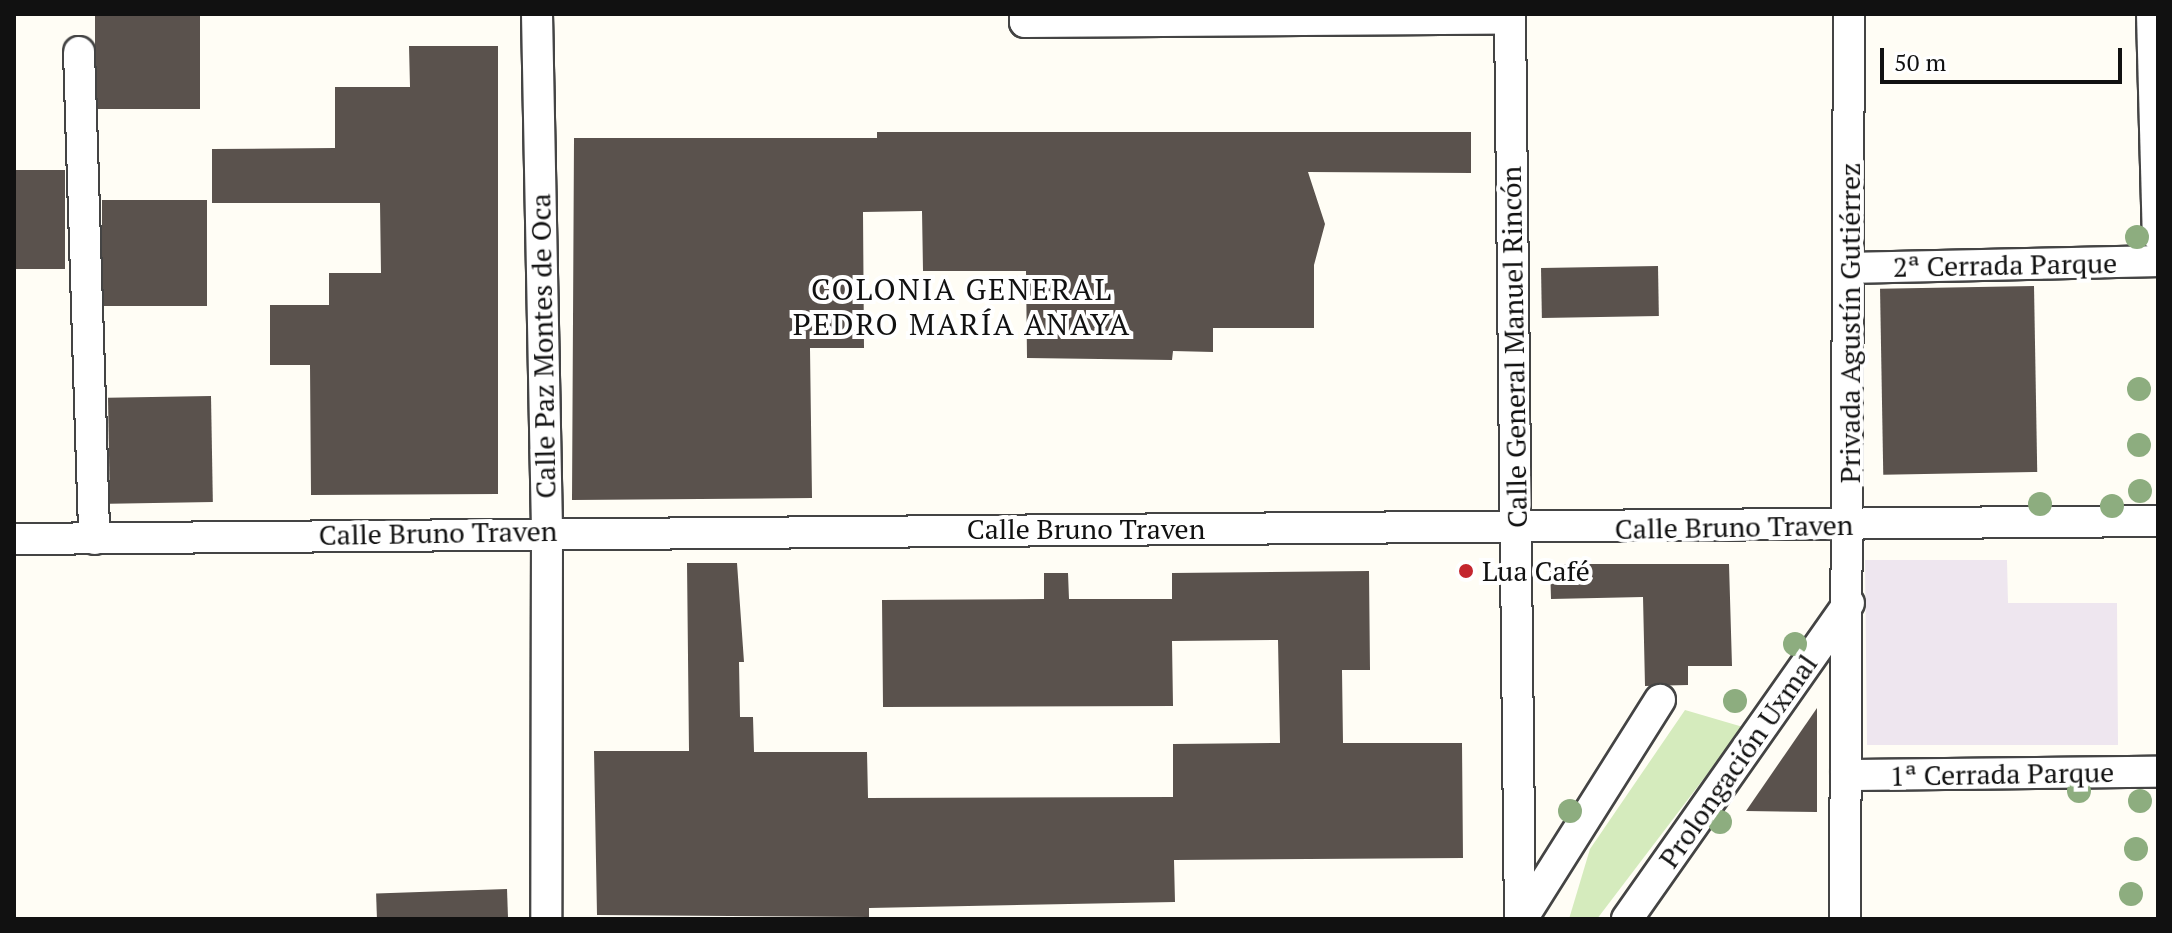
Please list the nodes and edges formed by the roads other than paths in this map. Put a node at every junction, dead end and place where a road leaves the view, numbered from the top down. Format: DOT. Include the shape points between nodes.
graph roads {
  1 [pos="537,14"];
  2 [pos="1849,14"];
  3 [pos="2152,14"];
  4 [pos="1510,17"];
  5 [pos="1025,18"];
  6 [pos="1267,18"];
  7 [pos="79,52"];
  8 [pos="2158,236"];
  9 [pos="2158,261"];
  10 [pos="1851,268"];
  11 [pos="2158,521"];
  12 [pos="1516,526"];
  13 [pos="1850,526"];
  14 [pos="547,531"];
  15 [pos="14,539"];
  16 [pos="94,539"];
  17 [pos="1849,603"];
  18 [pos="1660,700"];
  19 [pos="2158,772"];
  20 [pos="1846,775"];
  21 [pos="546,919"];
  22 [pos="1521,919"];
  23 [pos="1627,919"];
  24 [pos="1845,919"];
  1 -- 14 [label="street, Calle Paz Montes de Oca"];
  2 -- 10 [label="street, Privada Agustín Gutiérrez"];
  3 -- 8 [label="street"];
  4 -- 6 [label="street"];
  4 -- 12 [label="street, Calle General Manuel Rincón"];
  5 -- 6 [label="street"];
  7 -- 16 [label="street"];
  9 -- 10 [label="street, 2ª Cerrada Parque"];
  10 -- 13 [label="street, Privada Agustín Gutiérrez"];
  11 -- 13 [label="street, Calle Bruno Traven"];
  12 -- 13 [label="street, Calle Bruno Traven"];
  12 -- 14 [label="street, Calle Bruno Traven"];
  12 -- 22 [label="street, Calle General Manuel Rincón"];
  13 -- 17 [label="street, Privada Agustín Gutiérrez"];
  14 -- 16 [label="street, Calle Bruno Traven"];
  14 -- 21 [label="street, Calle Paz Montes de Oca"];
  15 -- 16 [label="street, Calle Bruno Traven"];
  17 -- 20 [label="street, Privada Agustín Gutiérrez"];
  17 -- 23 [label="street, Prolongación Uxmal"];
  18 -- 22 [label="street"];
  19 -- 20 [label="street, 1ª Cerrada Parque"];
  20 -- 24 [label="street, Privada Agustín Gutiérrez"];
}
